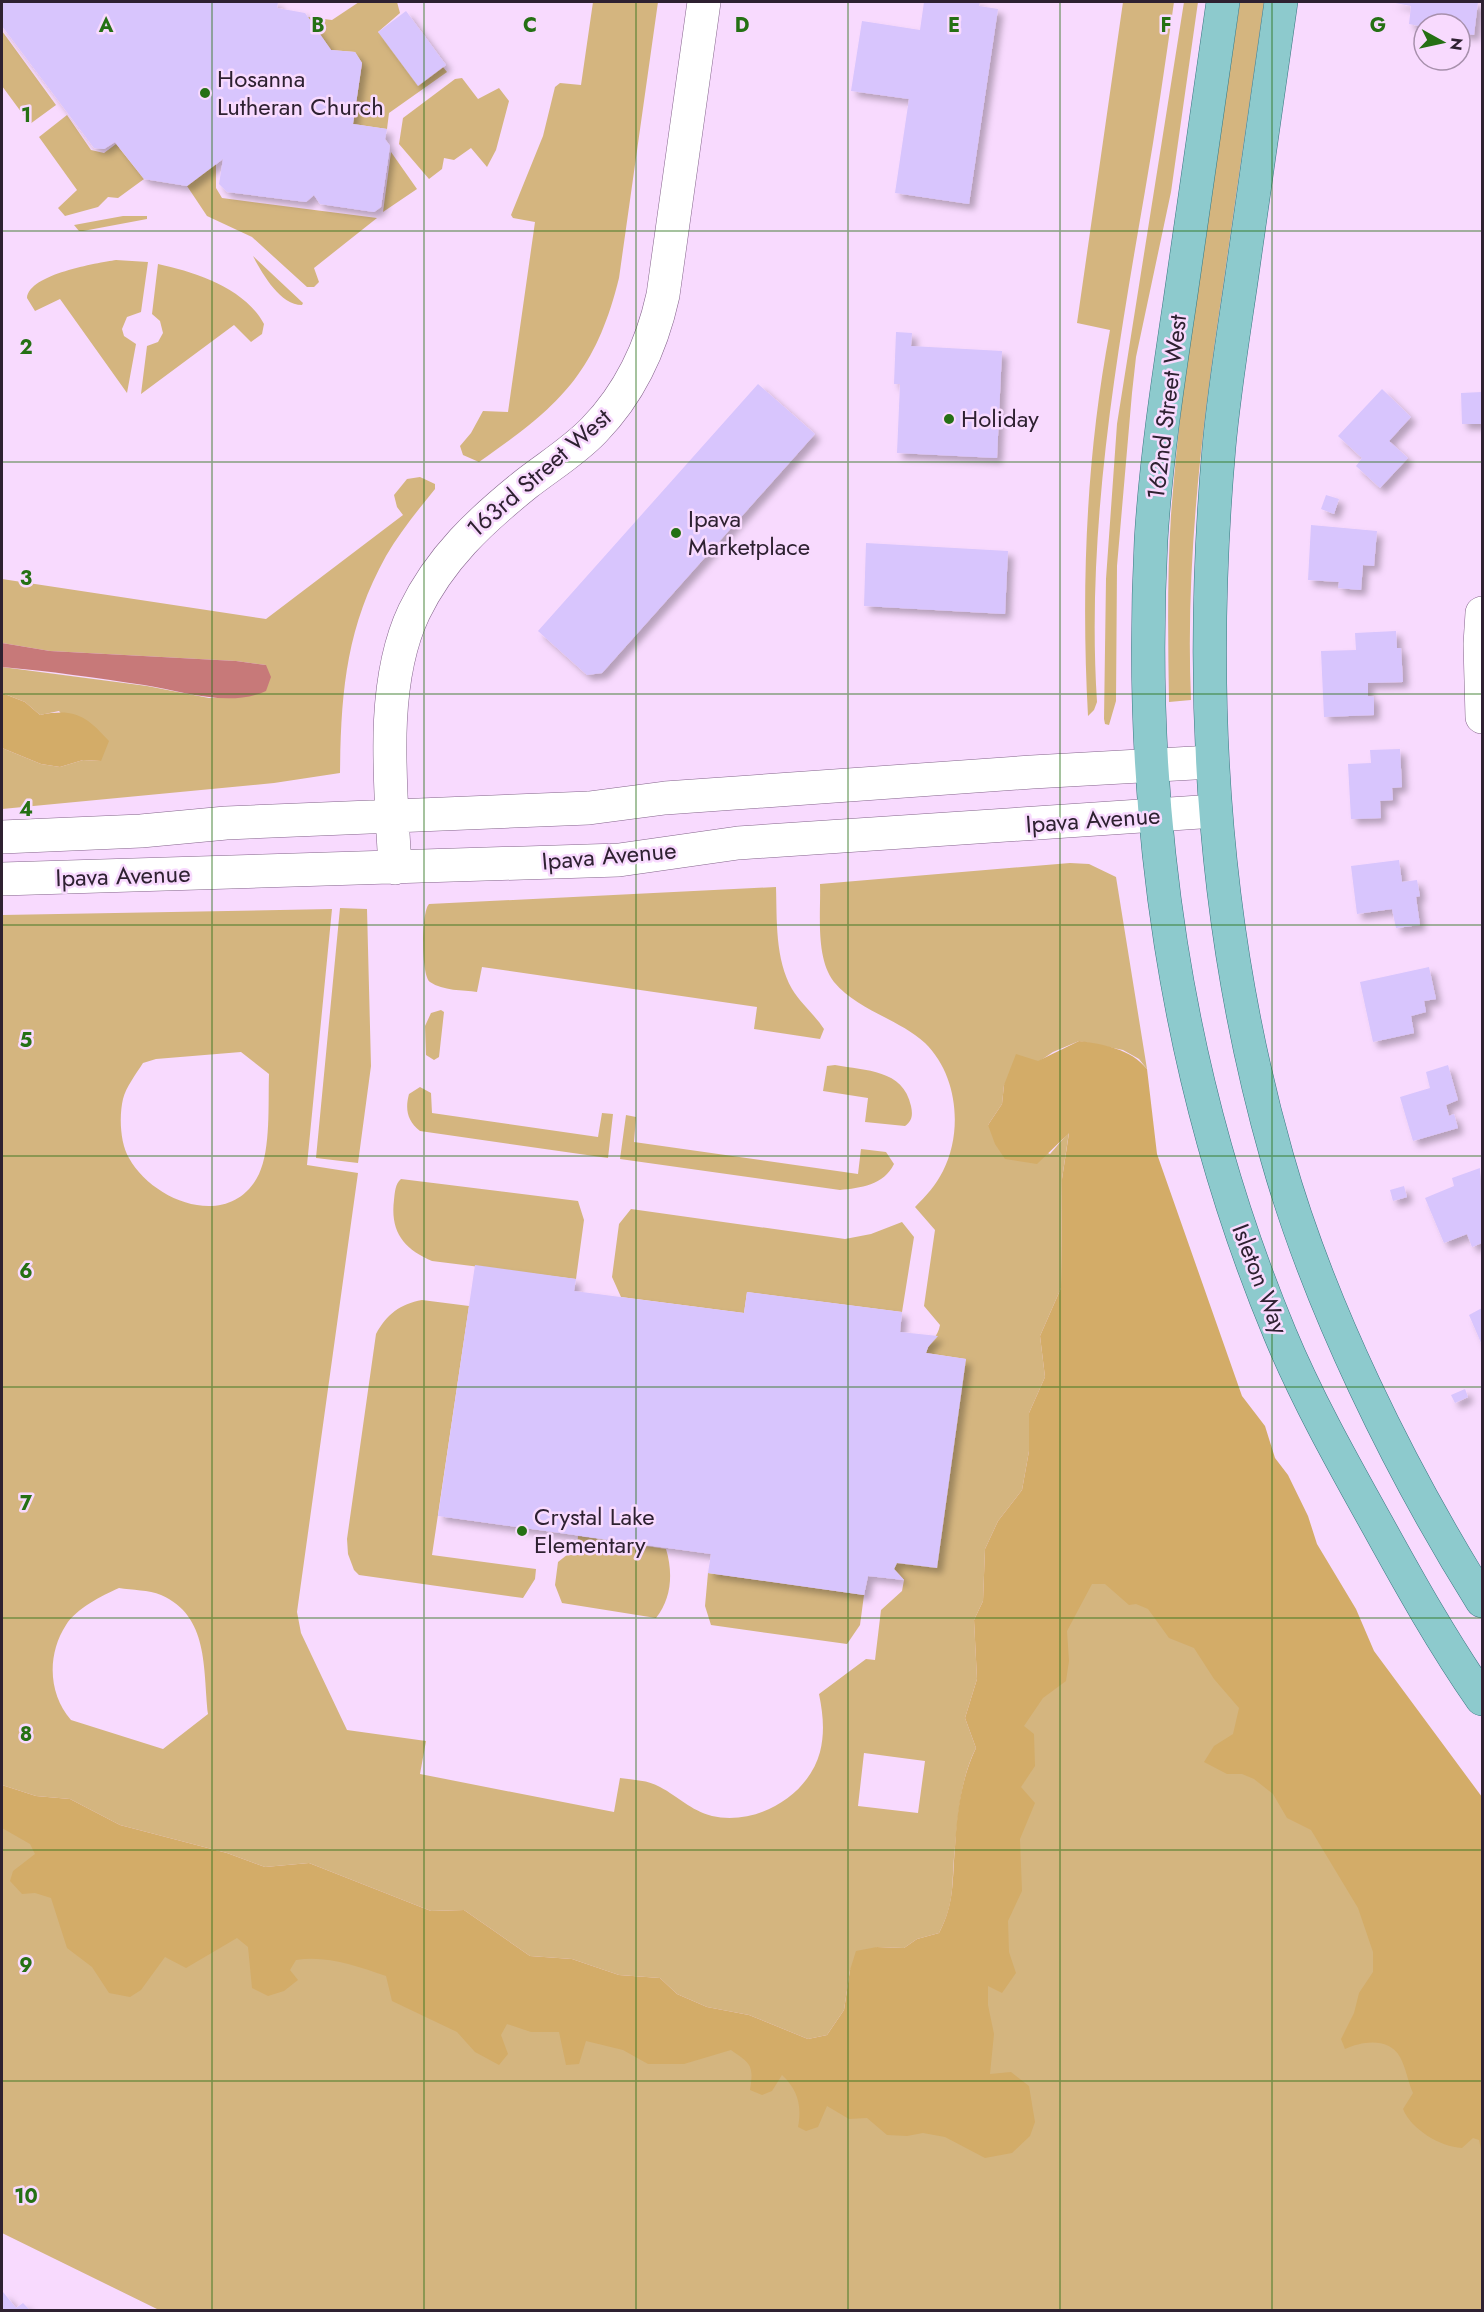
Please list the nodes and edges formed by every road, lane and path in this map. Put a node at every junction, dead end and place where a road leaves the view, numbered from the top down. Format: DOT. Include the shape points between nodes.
graph roads {
  1 [pos="704,2"];
  2 [pos="1223,2"];
  3 [pos="1281,2"];
  4 [pos="1482,613"];
  5 [pos="1482,717"];
  6 [pos="1212,762"];
  7 [pos="1150,766"];
  8 [pos="1215,811"];
  9 [pos="392,816"];
  10 [pos="1154,816"];
  11 [pos="2,837"];
  12 [pos="395,868"];
  13 [pos="2,879"];
  14 [pos="1482,1601"];
  15 [pos="1482,1699"];
  1 -- 9 [label="street, 163rd Street West" via="663,295 654,330 634,374 608,415 574,448 471,530 450,552 418,605 406,637 392,700"];
  2 -- 7 [label="main road, 162nd Street West" via="1156,488 1149,608"];
  3 -- 6 [label="main road" via="1219,445 1209,631"];
  4 -- 5 [label="street"];
  6 -- 7 [label="street, Ipava Avenue"];
  6 -- 8 [label="main road"];
  7 -- 9 [label="street, Ipava Avenue" via="665,798 589,808"];
  7 -- 10 [label="main road, 162nd Street West"];
  8 -- 10 [label="street, Ipava Avenue"];
  8 -- 14 [label="main road" via="1226,917 1255,1073 1300,1229 1395,1444"];
  9 -- 11 [label="street, Ipava Avenue"];
  9 -- 12 [label="street, 163rd Street West"];
  10 -- 12 [label="street, Ipava Avenue" via="738,843 619,860"];
  10 -- 15 [label="main road, Isleton Way" via="1163,897 1191,1050 1212,1137 1258,1278 1282,1338 1356,1487 1430,1621"];
  12 -- 13 [label="street, Ipava Avenue"];
}
